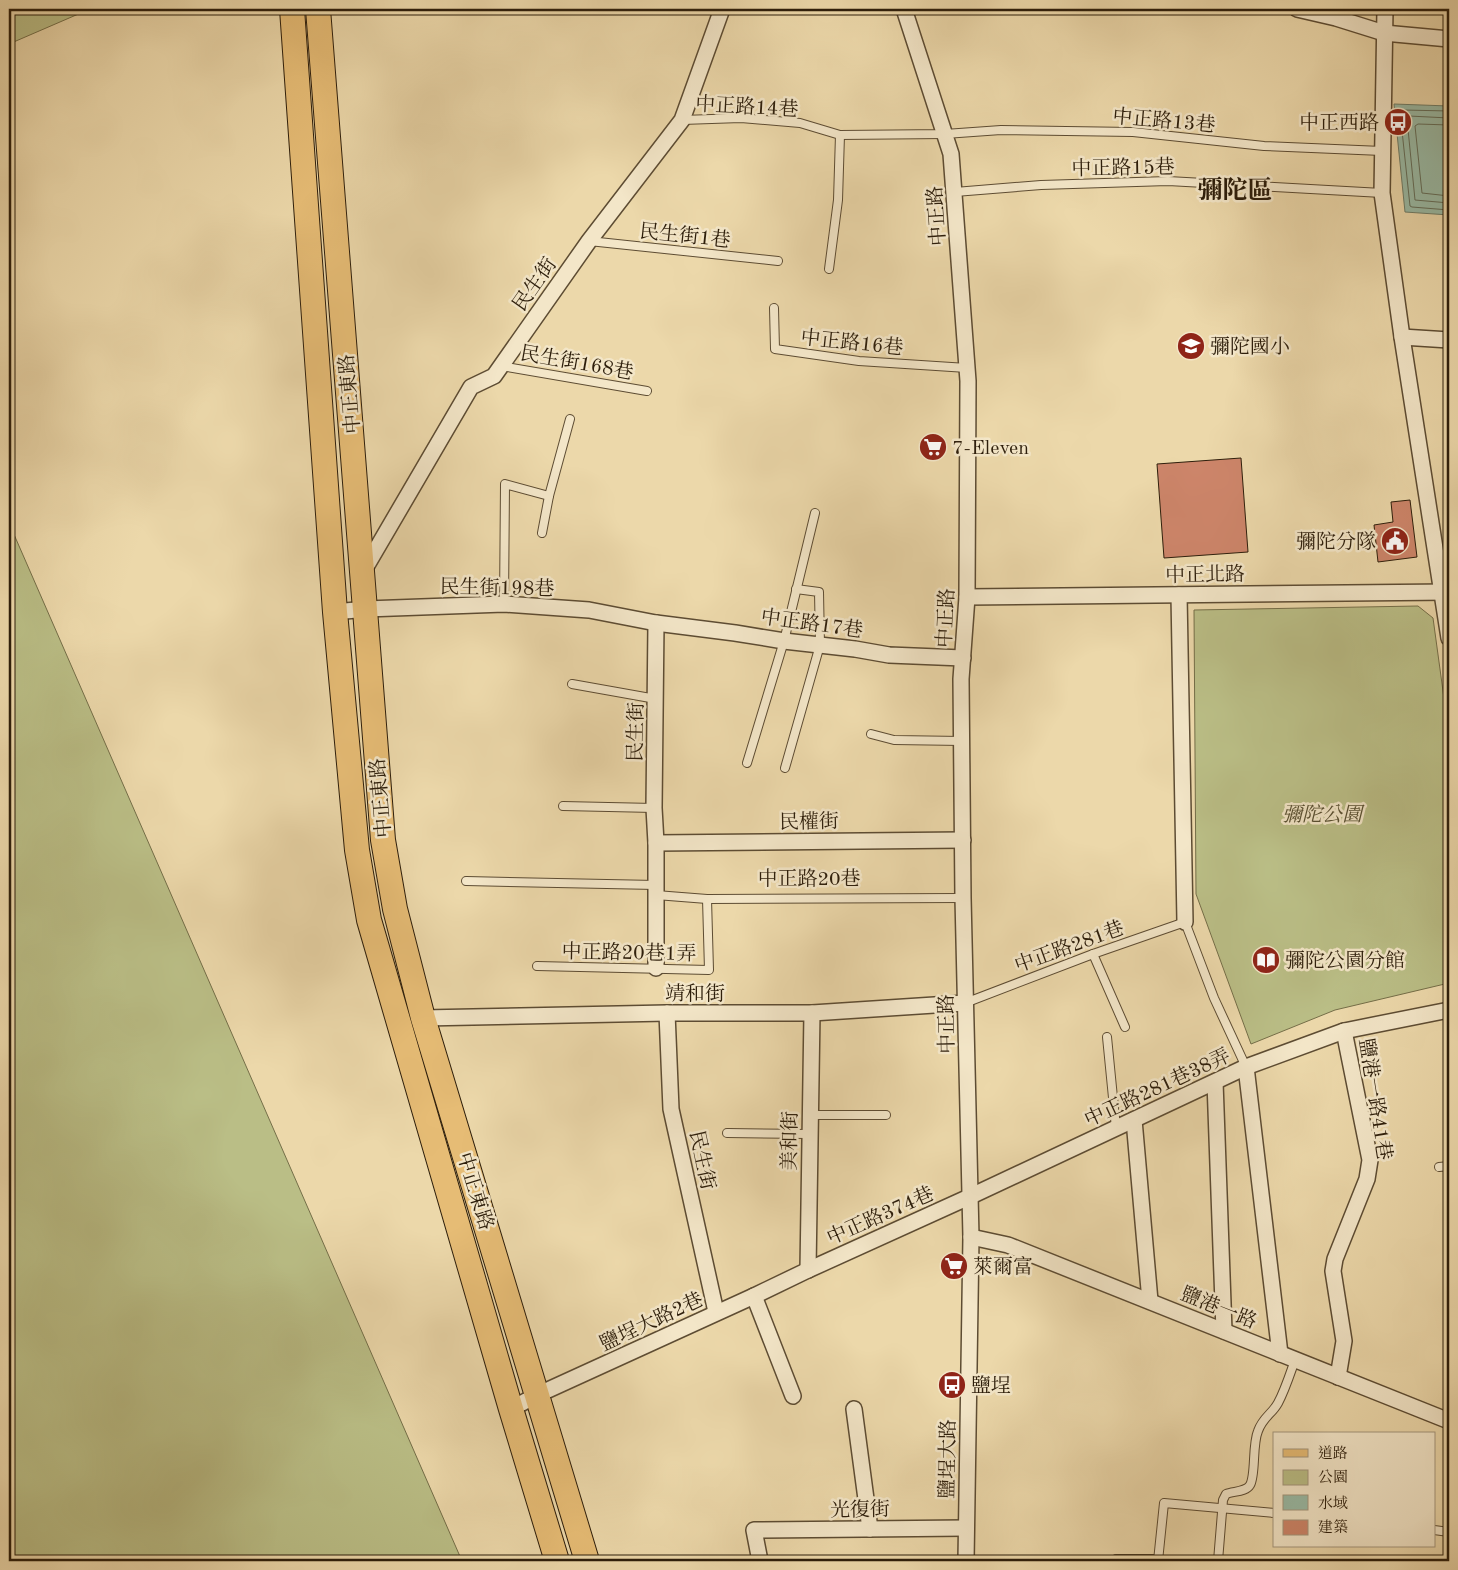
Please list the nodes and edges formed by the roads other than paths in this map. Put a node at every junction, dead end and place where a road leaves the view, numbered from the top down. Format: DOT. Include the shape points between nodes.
graph roads {
  1 [pos="292,9"];
  2 [pos="318,9"];
  3 [pos="722,9"];
  4 [pos="904,9"];
  5 [pos="1297,9"];
  6 [pos="1385,9"];
  7 [pos="1384,33"];
  8 [pos="1449,39"];
  9 [pos="682,120"];
  10 [pos="944,134"];
  11 [pos="840,135"];
  12 [pos="1382,151"];
  13 [pos="955,192"];
  14 [pos="1382,193"];
  15 [pos="589,241"];
  16 [pos="778,262"];
  17 [pos="829,269"];
  18 [pos="774,308"];
  19 [pos="1402,337"];
  20 [pos="1449,340"];
  21 [pos="501,366"];
  22 [pos="968,368"];
  23 [pos="647,391"];
  24 [pos="570,419"];
  25 [pos="550,496"];
  26 [pos="815,513"];
  27 [pos="542,532"];
  28 [pos="363,572"];
  29 [pos="796,589"];
  30 [pos="1446,592"];
  31 [pos="1179,595"];
  32 [pos="967,597"];
  33 [pos="504,604"];
  34 [pos="366,609"];
  35 [pos="335,612"];
  36 [pos="656,623"];
  37 [pos="1449,638"];
  38 [pos="784,641"];
  39 [pos="820,645"];
  40 [pos="963,658"];
  41 [pos="572,684"];
  42 [pos="656,698"];
  43 [pos="871,734"];
  44 [pos="962,741"];
  45 [pos="747,763"];
  46 [pos="785,768"];
  47 [pos="563,806"];
  48 [pos="654,808"];
  49 [pos="964,840"];
  50 [pos="656,843"];
  51 [pos="466,881"];
  52 [pos="656,890"];
  53 [pos="963,898"];
  54 [pos="707,899"];
  55 [pos="1185,922"];
  56 [pos="1094,954"];
  57 [pos="537,966"];
  58 [pos="656,968"];
  59 [pos="965,1003"];
  60 [pos="1449,1010"];
  61 [pos="666,1013"];
  62 [pos="812,1013"];
  63 [pos="424,1018"];
  64 [pos="1125,1027"];
  65 [pos="1344,1031"];
  66 [pos="1107,1037"];
  67 [pos="1246,1067"];
  68 [pos="1215,1082"];
  69 [pos="810,1115"];
  70 [pos="886,1115"];
  71 [pos="1134,1120"];
  72 [pos="1116,1128"];
  73 [pos="727,1133"];
  74 [pos="809,1134"];
  75 [pos="1449,1166"];
  76 [pos="1439,1167"];
  77 [pos="969,1197"];
  78 [pos="971,1237"];
  79 [pos="808,1270"];
  80 [pos="754,1296"];
  81 [pos="1150,1301"];
  82 [pos="716,1312"];
  83 [pos="1224,1331"];
  84 [pos="1280,1354"];
  85 [pos="1296,1360"];
  86 [pos="1338,1377"];
  87 [pos="538,1395"];
  88 [pos="794,1396"];
  89 [pos="511,1409"];
  90 [pos="854,1410"];
  91 [pos="1449,1421"];
  92 [pos="1222,1508"];
  93 [pos="1273,1514"];
  94 [pos="966,1528"];
  95 [pos="870,1529"];
  96 [pos="1436,1530"];
  97 [pos="1449,1532"];
  98 [pos="1158,1560"];
  99 [pos="557,1561"];
  100 [pos="587,1561"];
  101 [pos="760,1561"];
  102 [pos="966,1561"];
  103 [pos="1114,1561"];
  104 [pos="1218,1561"];
  1 -- 35 [label="main road, 中正東路"];
  2 -- 28 [label="main road, 中正東路"];
  3 -- 9 [label="street, 民生街"];
  4 -- 10 [label="street, 中正路"];
  5 -- 7 [label="street"];
  6 -- 7 [label="street"];
  7 -- 8 [label="street"];
  7 -- 12 [label="street"];
  9 -- 11 [label="lane, 中正路14巷" via="741,118 800,123"];
  9 -- 15 [label="street, 民生街"];
  10 -- 11 [label="lane, 中正路14巷"];
  10 -- 12 [label="lane, 中正路13巷" via="1001,130 1133,132 1264,146"];
  10 -- 13 [label="street, 中正路" via="951,154"];
  11 -- 17 [label="lane" via="838,200"];
  12 -- 14 [label="street"];
  13 -- 14 [label="lane, 中正路15巷" via="1041,185 1168,181"];
  13 -- 22 [label="street, 中正路"];
  14 -- 19 [label="street"];
  15 -- 16 [label="lane, 民生街1巷"];
  15 -- 21 [label="street, 民生街"];
  18 -- 22 [label="lane, 中正路16巷" via="775,350 859,361"];
  19 -- 20 [label="street"];
  19 -- 30 [label="street"];
  21 -- 23 [label="lane, 民生街168巷"];
  21 -- 28 [label="street, 民生街" via="494,376 471,387"];
  22 -- 32 [label="street, 中正路"];
  24 -- 25 [label="lane"];
  25 -- 27 [label="lane"];
  25 -- 33 [label="lane" via="505,484"];
  26 -- 29 [label="lane"];
  28 -- 34 [label="main road, 中正東路"];
  29 -- 38 [label="lane"];
  29 -- 39 [label="lane" via="819,592"];
  30 -- 31 [label="street, 中正北路"];
  30 -- 37 [label="street"];
  31 -- 32 [label="street, 中正北路"];
  31 -- 55 [label="street"];
  32 -- 40 [label="street, 中正路"];
  33 -- 34 [label="street, 民生街198巷"];
  33 -- 36 [label="street, 民生街198巷" via="589,610"];
  34 -- 35 [label="street, 民生街198巷"];
  34 -- 63 [label="main road, 中正東路" via="383,840 395,909"];
  35 -- 89 [label="main road, 中正東路" via="357,850 369,920"];
  36 -- 38 [label="street, 中正路17巷"];
  36 -- 42 [label="street, 民生街"];
  38 -- 39 [label="street, 中正路17巷"];
  38 -- 45 [label="lane"];
  39 -- 40 [label="street, 中正路17巷" via="889,655"];
  39 -- 46 [label="lane"];
  40 -- 44 [label="street, 中正路"];
  41 -- 42 [label="lane"];
  42 -- 48 [label="street, 民生街"];
  43 -- 44 [label="lane" via="894,740"];
  44 -- 49 [label="street, 中正路"];
  47 -- 48 [label="lane"];
  48 -- 50 [label="street, 民生街"];
  49 -- 50 [label="street, 民權街"];
  49 -- 53 [label="street, 中正路"];
  50 -- 52 [label="street"];
  51 -- 52 [label="lane, 中正路20巷"];
  52 -- 54 [label="lane, 中正路20巷"];
  52 -- 58 [label="street"];
  53 -- 54 [label="lane, 中正路20巷"];
  53 -- 59 [label="street, 中正路"];
  54 -- 58 [label="lane, 中正路20巷1弄" via="709,970"];
  55 -- 56 [label="lane, 中正路281巷"];
  55 -- 67 [label="lane, 中正路281巷38弄" via="1214,998"];
  56 -- 59 [label="lane, 中正路281巷"];
  56 -- 64 [label="lane"];
  57 -- 58 [label="lane, 中正路20巷1弄"];
  59 -- 62 [label="street, 靖和街"];
  59 -- 77 [label="street, 中正路"];
  60 -- 65 [label="street"];
  61 -- 62 [label="street, 靖和街"];
  61 -- 63 [label="street, 靖和街"];
  61 -- 82 [label="street, 民生街" via="671,1109"];
  62 -- 69 [label="street, 美和街"];
  63 -- 87 [label="main road, 中正東路"];
  65 -- 67 [label="street"];
  65 -- 86 [label="street, 鹽港一路41巷" via="1370,1160 1367,1179 1333,1271 1344,1341"];
  66 -- 72 [label="lane"];
  67 -- 68 [label="street, 中正路281巷38弄"];
  67 -- 84 [label="street"];
  68 -- 71 [label="street, 中正路281巷38弄"];
  68 -- 83 [label="street"];
  69 -- 70 [label="lane"];
  69 -- 74 [label="street, 美和街"];
  71 -- 72 [label="street, 中正路281巷38弄"];
  71 -- 81 [label="street"];
  72 -- 77 [label="street, 中正路281巷38弄"];
  73 -- 74 [label="lane"];
  74 -- 79 [label="street, 美和街"];
  75 -- 76 [label="lane"];
  77 -- 78 [label="street, 中正路"];
  77 -- 79 [label="street, 中正路374巷"];
  78 -- 81 [label="street, 鹽港一路" via="1008,1244"];
  78 -- 94 [label="street, 鹽埕大路"];
  79 -- 80 [label="street, 鹽埕大路2巷"];
  80 -- 82 [label="street, 鹽埕大路2巷"];
  80 -- 88 [label="street"];
  81 -- 83 [label="street, 鹽港一路"];
  82 -- 87 [label="street, 鹽埕大路2巷"];
  83 -- 84 [label="street, 鹽港一路"];
  84 -- 85 [label="street, 鹽港一路"];
  85 -- 86 [label="street, 鹽港一路"];
  85 -- 92 [label="lane" via="1278,1404 1263,1420 1257,1433 1250,1486 1226,1494"];
  86 -- 91 [label="street, 鹽港一路"];
  87 -- 89 [label="street, 鹽埕大路2巷"];
  87 -- 100 [label="main road, 中正東路"];
  89 -- 99 [label="main road, 中正東路"];
  90 -- 95 [label="street"];
  92 -- 93 [label="lane"];
  92 -- 98 [label="lane" via="1164,1503"];
  92 -- 104 [label="lane"];
  94 -- 95 [label="street, 光復街"];
  94 -- 102 [label="street, 鹽埕大路"];
  95 -- 101 [label="street, 光復街" via="754,1530"];
  96 -- 97 [label="lane"];
  98 -- 103 [label="lane"];
}
